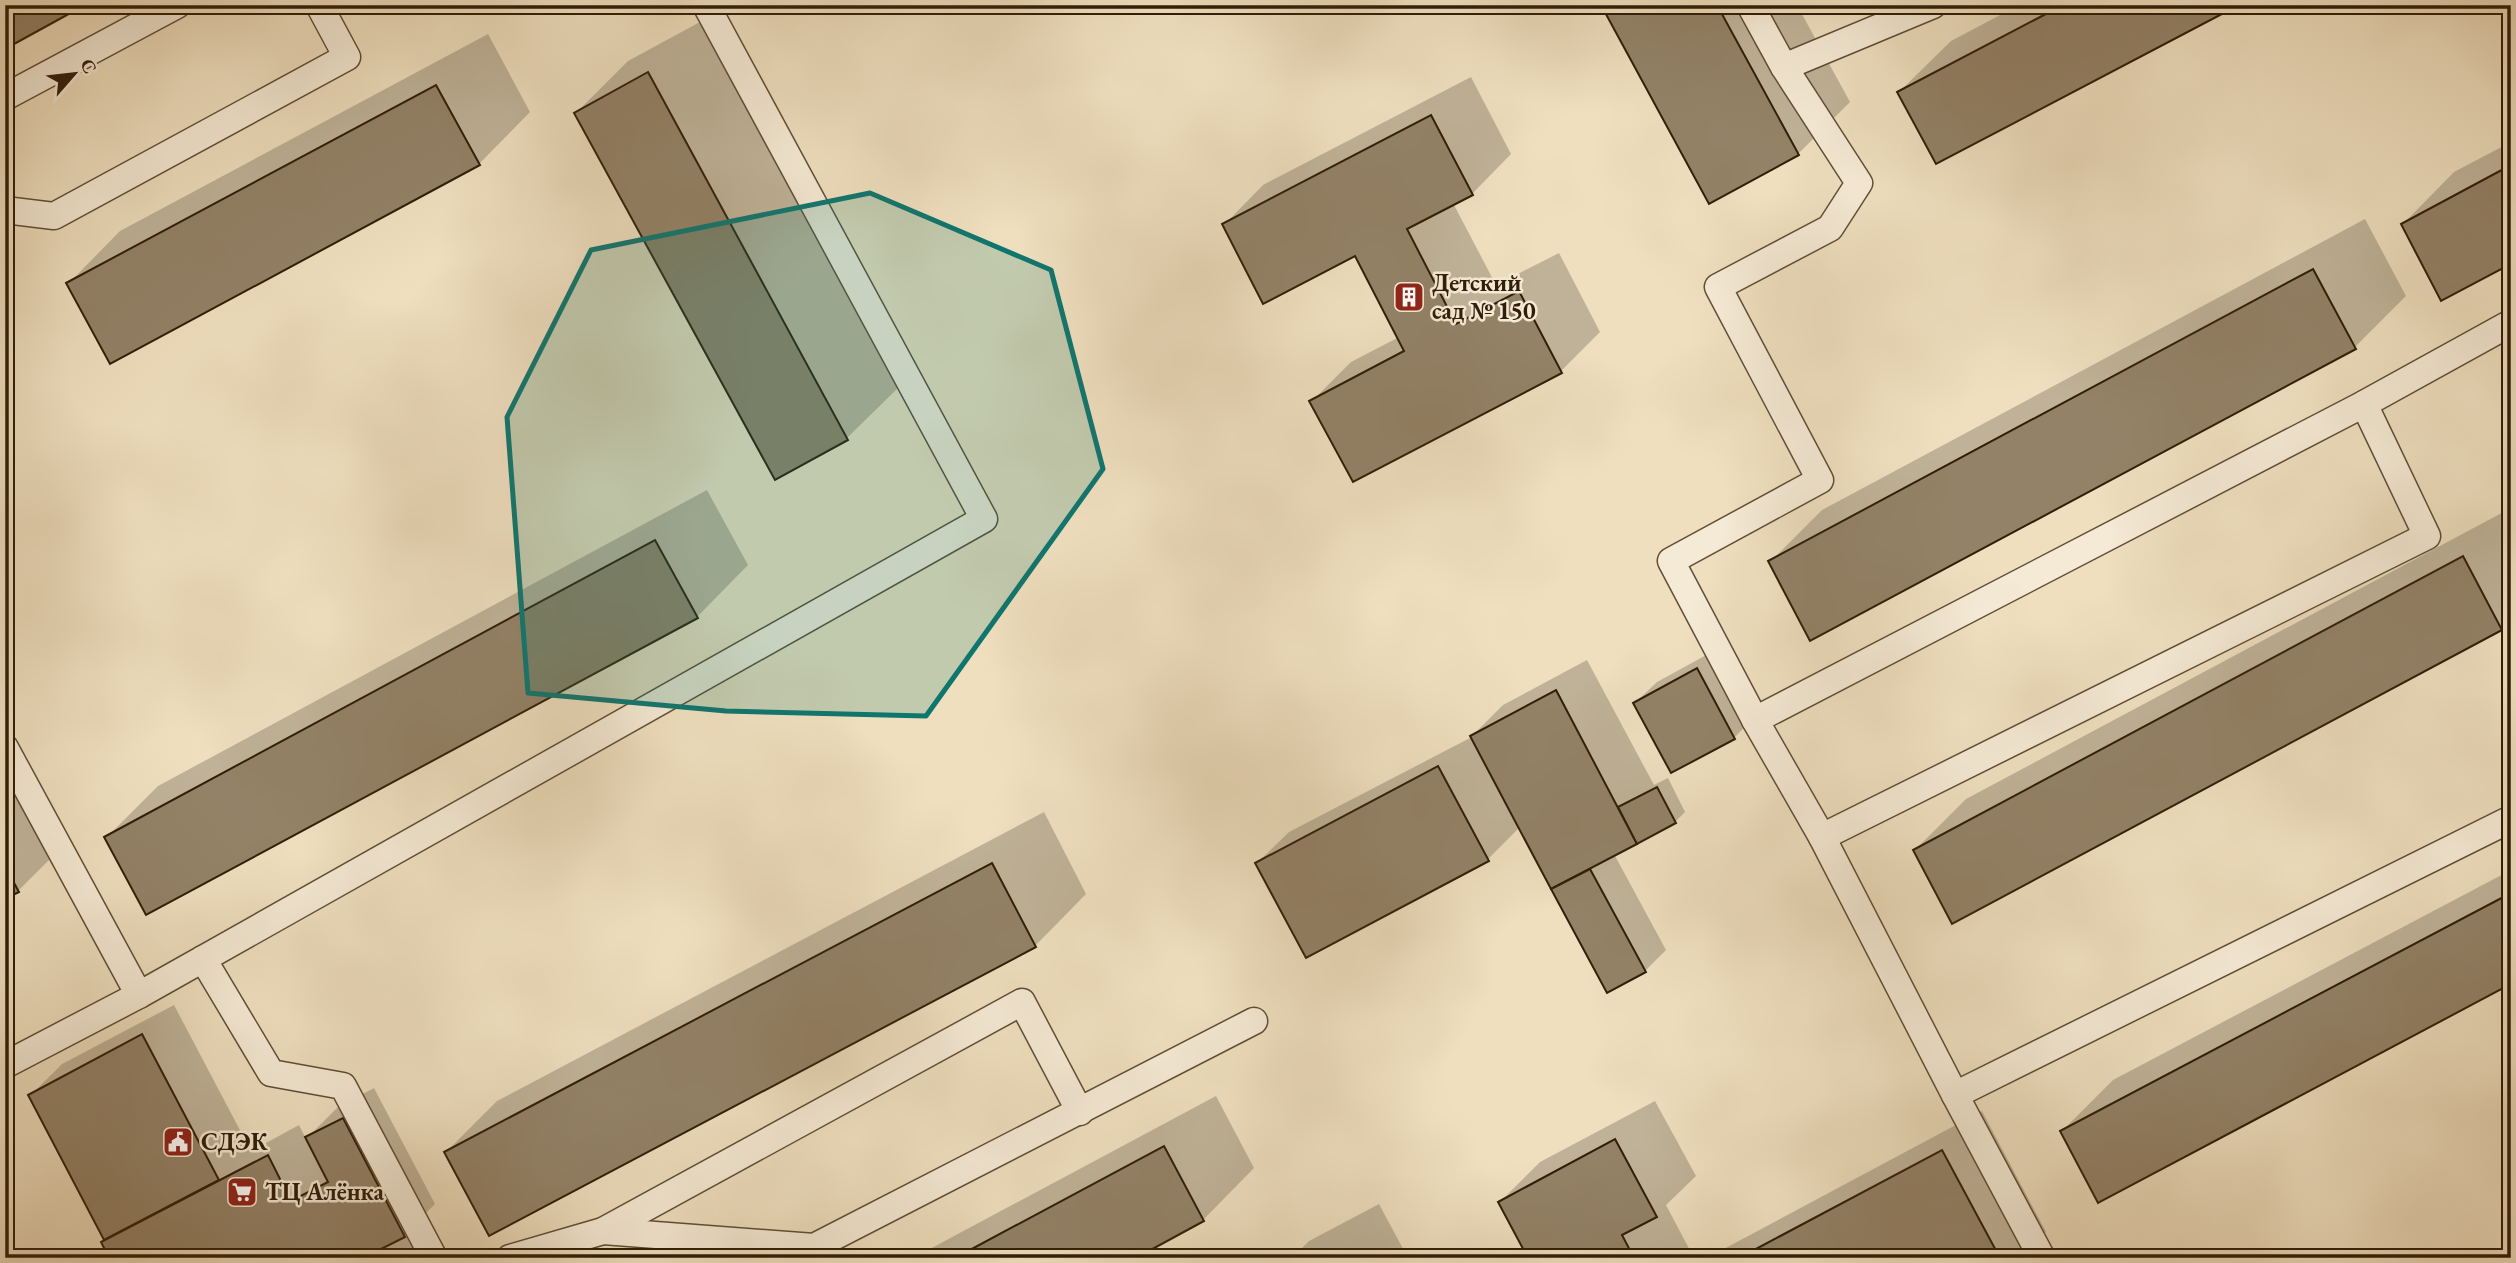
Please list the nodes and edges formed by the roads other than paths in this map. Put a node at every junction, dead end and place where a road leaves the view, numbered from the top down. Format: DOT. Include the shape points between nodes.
graph roads {
  1 [pos="177,5"];
  2 [pos="319,5"];
  3 [pos="706,5"];
  4 [pos="1750,5"];
  5 [pos="1933,5"];
  6 [pos="1784,67"];
  7 [pos="5,97"];
  8 [pos="5,210"];
  9 [pos="2511,323"];
  10 [pos="2364,404"];
  11 [pos="1755,720"];
  12 [pos="5,748"];
  13 [pos="2511,819"];
  14 [pos="1822,837"];
  15 [pos="203,959"];
  16 [pos="139,995"];
  17 [pos="1254,1021"];
  18 [pos="5,1065"];
  19 [pos="1955,1095"];
  20 [pos="1080,1112"];
  21 [pos="603,1231"];
  22 [pos="434,1258"];
  23 [pos="510,1258"];
  24 [pos="2042,1258"];
  1 -- 7 [label="lane"];
  2 -- 8 [label="lane" via="347,57 54,216"];
  3 -- 15 [label="lane" via="984,519"];
  4 -- 6 [label="lane"];
  5 -- 6 [label="lane"];
  6 -- 11 [label="lane" via="1859,183 1830,228 1718,287 1821,480 1671,561"];
  9 -- 10 [label="lane"];
  10 -- 11 [label="lane"];
  10 -- 14 [label="lane" via="2427,536"];
  11 -- 14 [label="lane"];
  12 -- 16 [label="lane"];
  13 -- 19 [label="lane"];
  14 -- 19 [label="lane"];
  15 -- 16 [label="lane"];
  15 -- 22 [label="lane" via="271,1073 342,1086"];
  16 -- 18 [label="lane"];
  17 -- 20 [label="lane"];
  19 -- 24 [label="lane"];
  20 -- 21 [label="lane" via="814,1247"];
  20 -- 21 [label="lane" via="1022,1002"];
  21 -- 23 [label="lane"];
}
